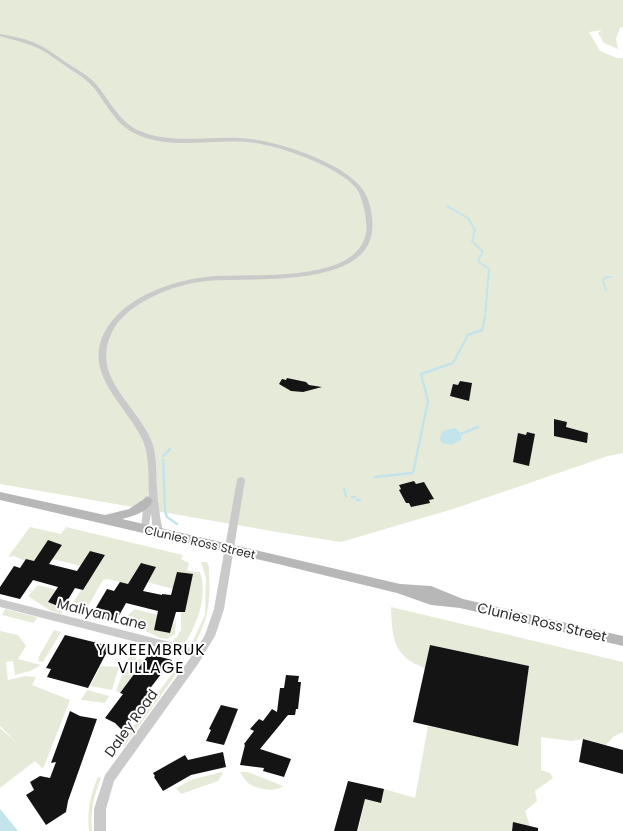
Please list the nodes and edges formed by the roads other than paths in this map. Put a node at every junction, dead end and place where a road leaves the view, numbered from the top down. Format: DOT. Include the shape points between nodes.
graph roads {
  1 [pos="0,35"];
  2 [pos="241,480"];
  3 [pos="0,496"];
  4 [pos="150,496"];
  5 [pos="101,519"];
  6 [pos="145,529"];
  7 [pos="158,532"];
  8 [pos="228,548"];
  9 [pos="0,603"];
  10 [pos="623,641"];
  11 [pos="197,655"];
  12 [pos="100,831"];
  1 -- 4 [label="street" via="37,45 84,76 119,118 134,130 164,140 244,140 276,145 342,175 360,190 363,199 369,232 364,248 339,266 303,275 229,277 185,283 136,303 113,324 105,339 102,354 105,372 148,442 152,461"];
  2 -- 8 [label="street, Daley Road"];
  3 -- 5 [label="street, Clunies Ross Street"];
  4 -- 5 [label="street" via="139,509 126,515"];
  4 -- 6 [label="street"];
  4 -- 7 [label="street"];
  5 -- 6 [label="street, Clunies Ross Street"];
  6 -- 7 [label="street, Clunies Ross Street"];
  7 -- 8 [label="street, Clunies Ross Street"];
  8 -- 10 [label="street, Clunies Ross Street" via="400,589 412,595 444,603 460,603"];
  8 -- 11 [label="street, Daley Road" via="218,610 210,636"];
  9 -- 11 [label="street, Maliyan Lane"];
  11 -- 12 [label="street, Daley Road" via="109,779 100,809"];
}
